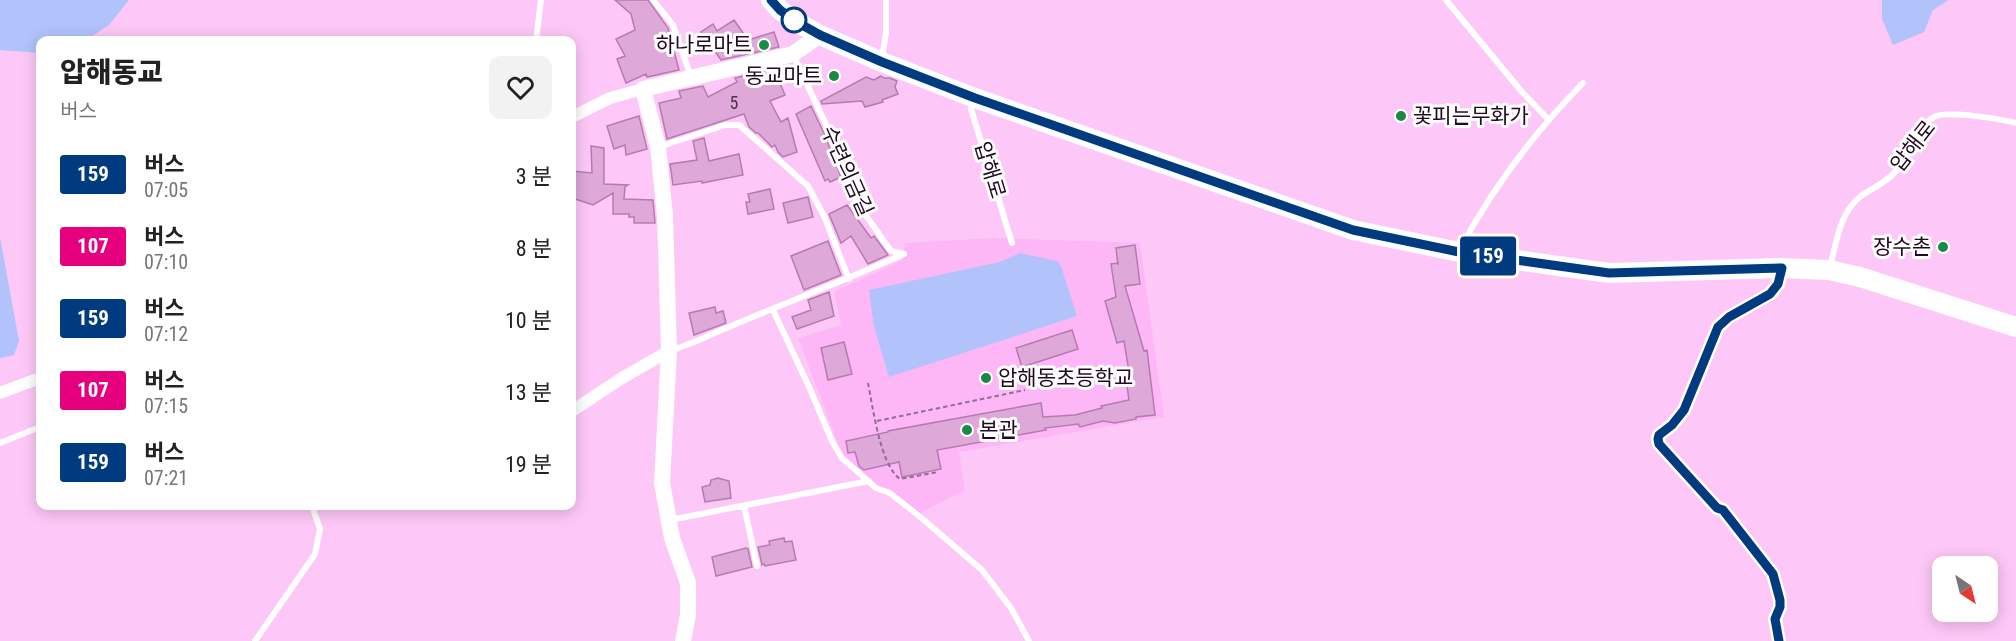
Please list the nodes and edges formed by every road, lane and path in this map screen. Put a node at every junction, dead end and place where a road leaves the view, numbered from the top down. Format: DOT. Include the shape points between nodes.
graph roads {
  1 [pos="541,0"];
  2 [pos="653,0"];
  3 [pos="771,0"];
  4 [pos="886,0"];
  5 [pos="1446,0"];
  6 [pos="820,35"];
  7 [pos="536,36"];
  8 [pos="793,54"];
  9 [pos="882,62"];
  10 [pos="691,78"];
  11 [pos="1584,83"];
  12 [pos="643,89"];
  13 [pos="975,98"];
  14 [pos="576,115"];
  15 [pos="1548,118"];
  16 [pos="2016,123"];
  17 [pos="658,147"];
  18 [pos="1012,243"];
  19 [pos="1459,252"];
  20 [pos="1782,268"];
  21 [pos="1829,270"];
  22 [pos="849,279"];
  23 [pos="773,310"];
  24 [pos="2016,327"];
  25 [pos="669,351"];
  26 [pos="36,380"];
  27 [pos="868,383"];
  28 [pos="1025,390"];
  29 [pos="0,393"];
  30 [pos="576,408"];
  31 [pos="877,421"];
  32 [pos="36,429"];
  33 [pos="0,443"];
  34 [pos="938,472"];
  35 [pos="869,482"];
  36 [pos="744,506"];
  37 [pos="313,510"];
  38 [pos="669,520"];
  39 [pos="757,566"];
  40 [pos="255,641"];
  41 [pos="683,641"];
  42 [pos="1029,641"];
  43 [pos="1779,641"];
  1 -- 7 [label="lane"];
  2 -- 10 [label="lane" via="673,25"];
  3 -- 6 [label="main road" via="795,21"];
  4 -- 9 [label="lane"];
  5 -- 15 [label="lane"];
  6 -- 8 [label="street"];
  6 -- 9 [label="main road"];
  8 -- 10 [label="street"];
  8 -- 22 [label="lane, 수련의금길" via="829,131 855,200 891,251 904,254"];
  9 -- 13 [label="main road"];
  10 -- 12 [label="street"];
  11 -- 15 [label="lane"];
  12 -- 14 [label="street" via="610,98"];
  12 -- 17 [label="street"];
  13 -- 18 [label="lane, 압해로" via="971,109"];
  13 -- 19 [label="main road" via="1353,230"];
  15 -- 19 [label="lane" via="1507,172"];
  16 -- 21 [label="lane, 압해로" via="1951,115 1936,116 1928,122 1912,140 1895,172 1859,198 1847,214"];
  17 -- 22 [label="lane, 수련의금길" via="725,125 739,125 808,186"];
  17 -- 25 [label="street" via="665,216"];
  19 -- 20 [label="main road" via="1609,273"];
  20 -- 21 [label="main road"];
  20 -- 43 [label="lane" via="1778,284 1770,294 1718,327 1684,410 1658,439 1717,508 1723,510 1773,574 1780,600 1775,619"];
  21 -- 24 [label="main road"];
  22 -- 23 [label="lane, 수련의금길"];
  23 -- 25 [label="lane, 수련의금길"];
  23 -- 35 [label="lane" via="832,441 842,458"];
  25 -- 30 [label="street"];
  25 -- 38 [label="street" via="662,483"];
  26 -- 29 [label="street"];
  27 -- 31 [label="path"];
  28 -- 31 [label="path"];
  31 -- 34 [label="path" via="884,454 896,476 900,479"];
  32 -- 33 [label="lane"];
  35 -- 36 [label="lane"];
  35 -- 42 [label="lane" via="890,493 982,570 1011,608"];
  36 -- 38 [label="lane"];
  36 -- 39 [label="lane"];
  37 -- 40 [label="lane" via="320,529 315,554"];
  38 -- 41 [label="street" via="688,583"];
}
